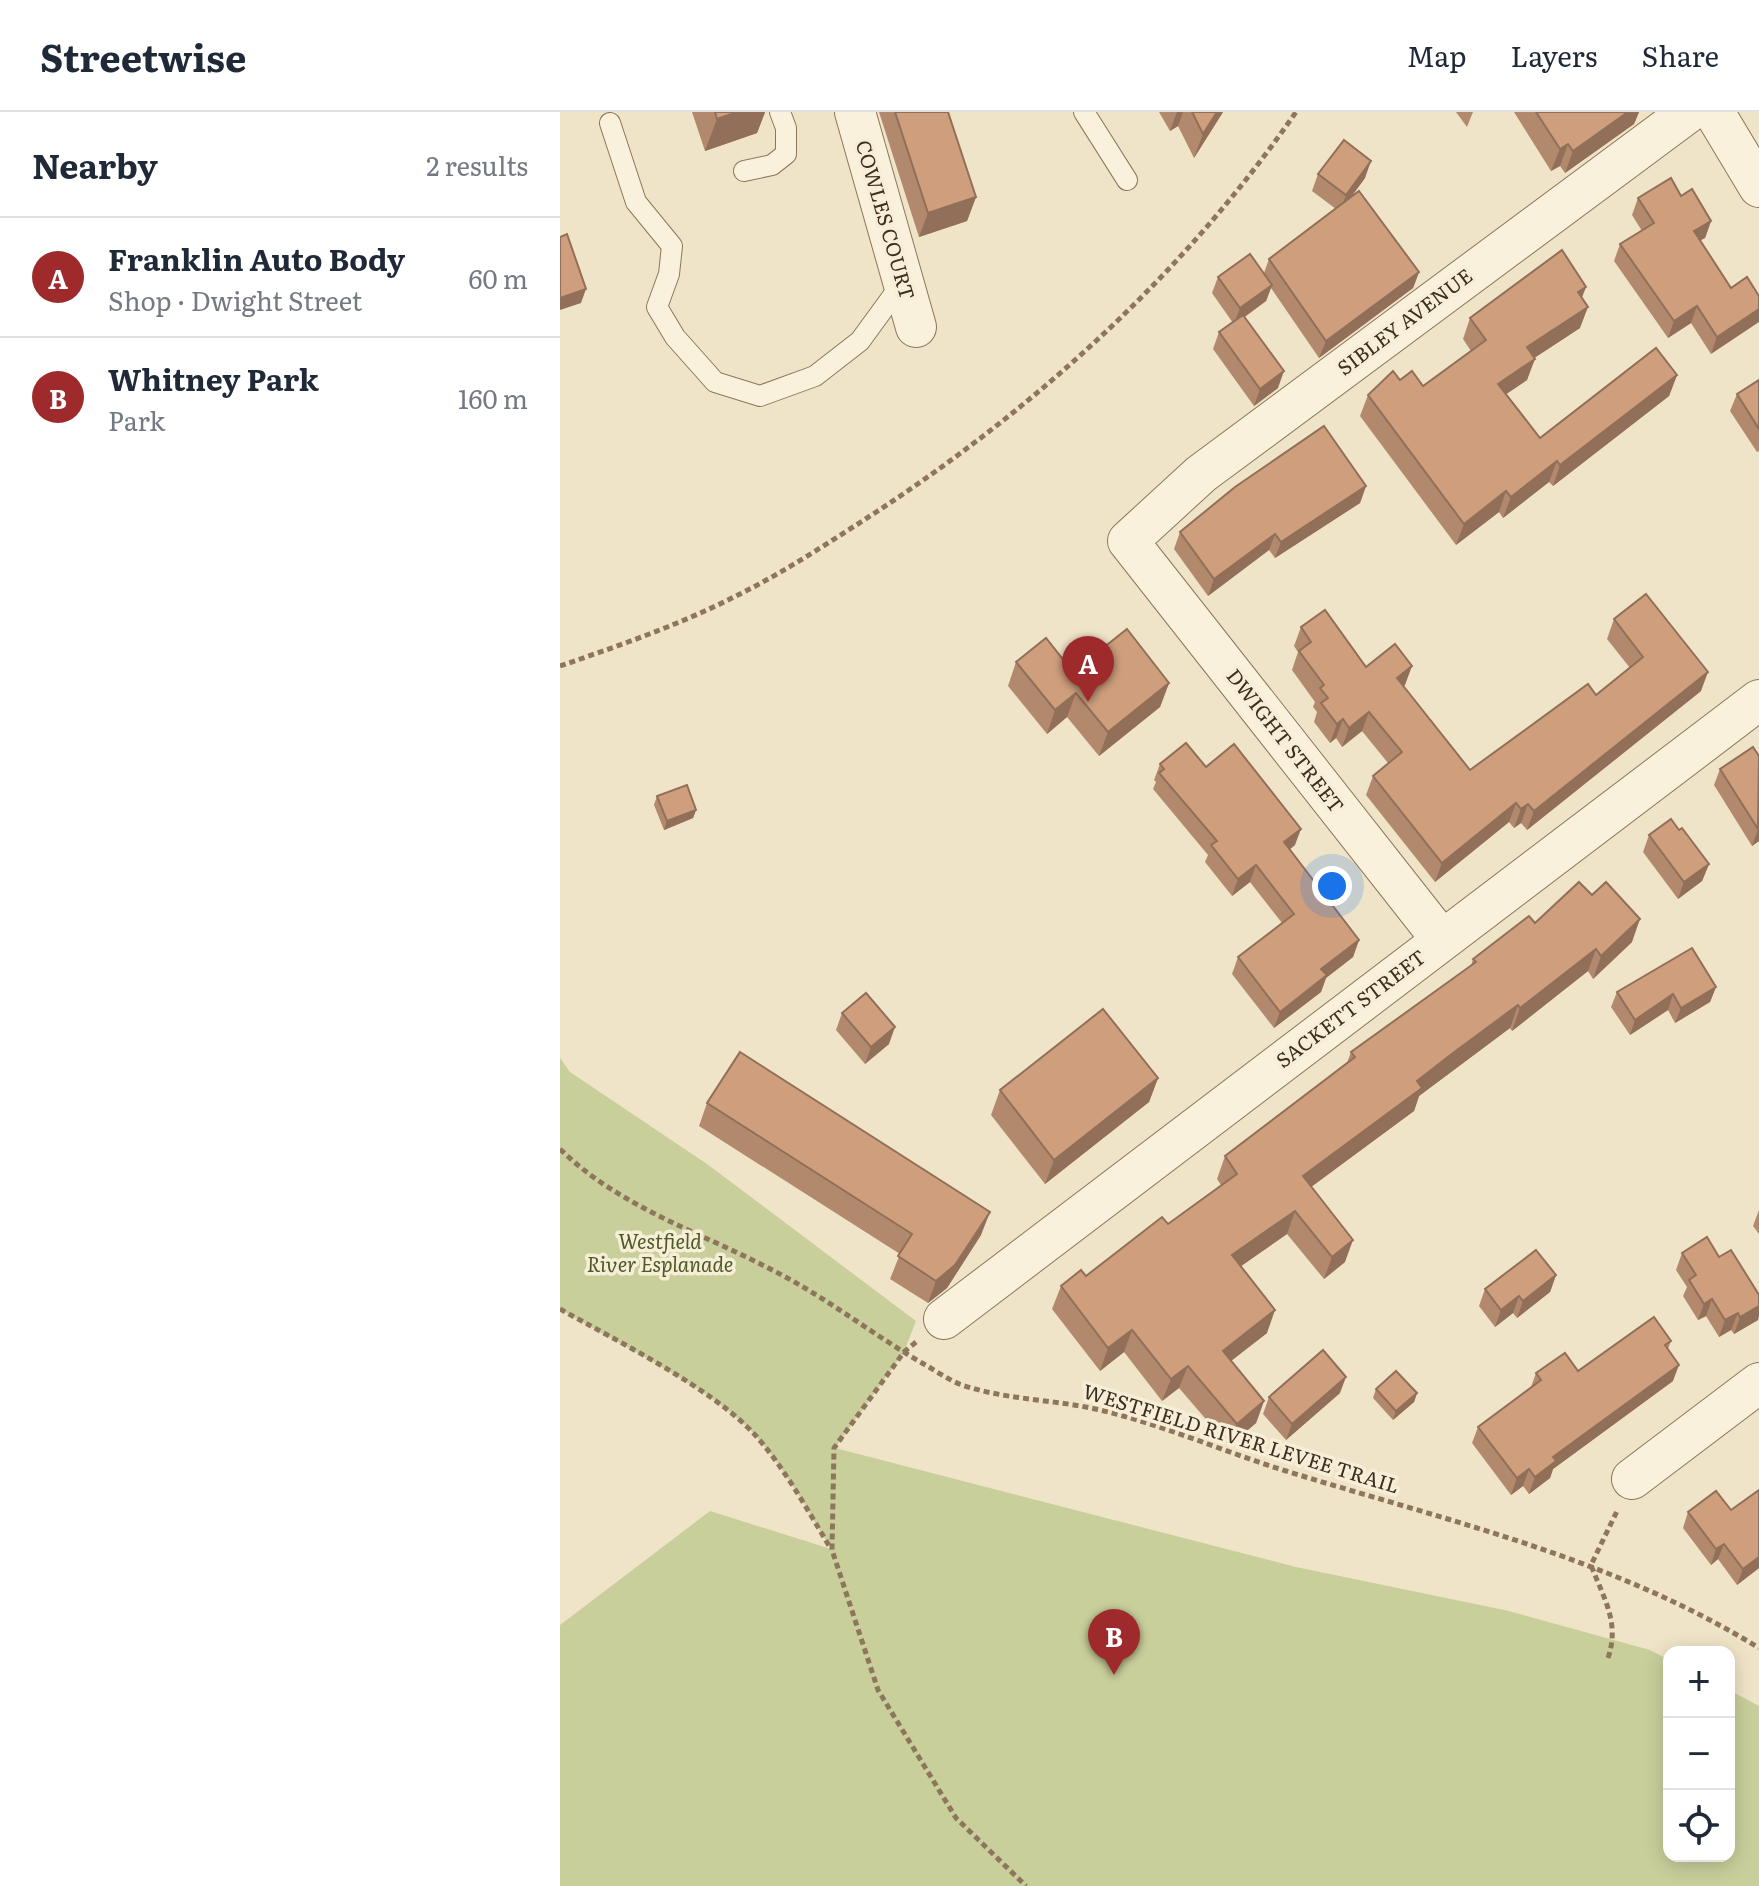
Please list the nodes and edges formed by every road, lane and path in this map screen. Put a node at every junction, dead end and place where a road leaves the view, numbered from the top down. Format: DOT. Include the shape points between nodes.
graph roads {
  1 [pos="780,112"];
  2 [pos="855,112"];
  3 [pos="1084,112"];
  4 [pos="1296,112"];
  5 [pos="1689,112"];
  6 [pos="1714,112"];
  7 [pos="610,123"];
  8 [pos="744,171"];
  9 [pos="1127,180"];
  10 [pos="1759,187"];
  11 [pos="903,282"];
  12 [pos="916,327"];
  13 [pos="1128,541"];
  14 [pos="560,666"];
  15 [pos="1759,700"];
  16 [pos="1442,940"];
  17 [pos="560,1149"];
  18 [pos="560,1309"];
  19 [pos="944,1319"];
  20 [pos="904,1352"];
  21 [pos="1759,1383"];
  22 [pos="1632,1479"];
  23 [pos="832,1550"];
  24 [pos="1591,1565"];
  25 [pos="1759,1648"];
  26 [pos="1608,1658"];
  27 [pos="1026,1886"];
  1 -- 8 [label="lane" via="786,154 772,165"];
  2 -- 11 [label="street, COWLES COURT"];
  3 -- 9 [label="lane"];
  4 -- 14 [label="path" via="1207,226 1143,297 1006,420 902,495 745,592"];
  5 -- 13 [label="street, SIBLEY AVENUE" via="1201,474"];
  6 -- 10 [label="street"];
  7 -- 11 [label="lane" via="636,202 672,246 657,307 675,337 715,382 760,396 815,376 860,341"];
  11 -- 12 [label="street, COWLES COURT"];
  13 -- 16 [label="street, DWIGHT STREET"];
  15 -- 16 [label="street, SACKETT STREET"];
  16 -- 19 [label="street, SACKETT STREET"];
  17 -- 20 [label="path, WESTFIELD RIVER LEVEE TRAIL" via="658,1217 779,1273"];
  18 -- 23 [label="path" via="700,1392 755,1435"];
  20 -- 23 [label="path" via="834,1448"];
  20 -- 24 [label="path, WESTFIELD RIVER LEVEE TRAIL" via="959,1384 1026,1401 1107,1412"];
  21 -- 22 [label="street"];
  22 -- 24 [label="path"];
  23 -- 27 [label="path" via="878,1690 956,1818"];
  24 -- 25 [label="path, WESTFIELD RIVER LEVEE TRAIL" via="1664,1595"];
  24 -- 26 [label="path" via="1613,1617 1615,1637"];
}
